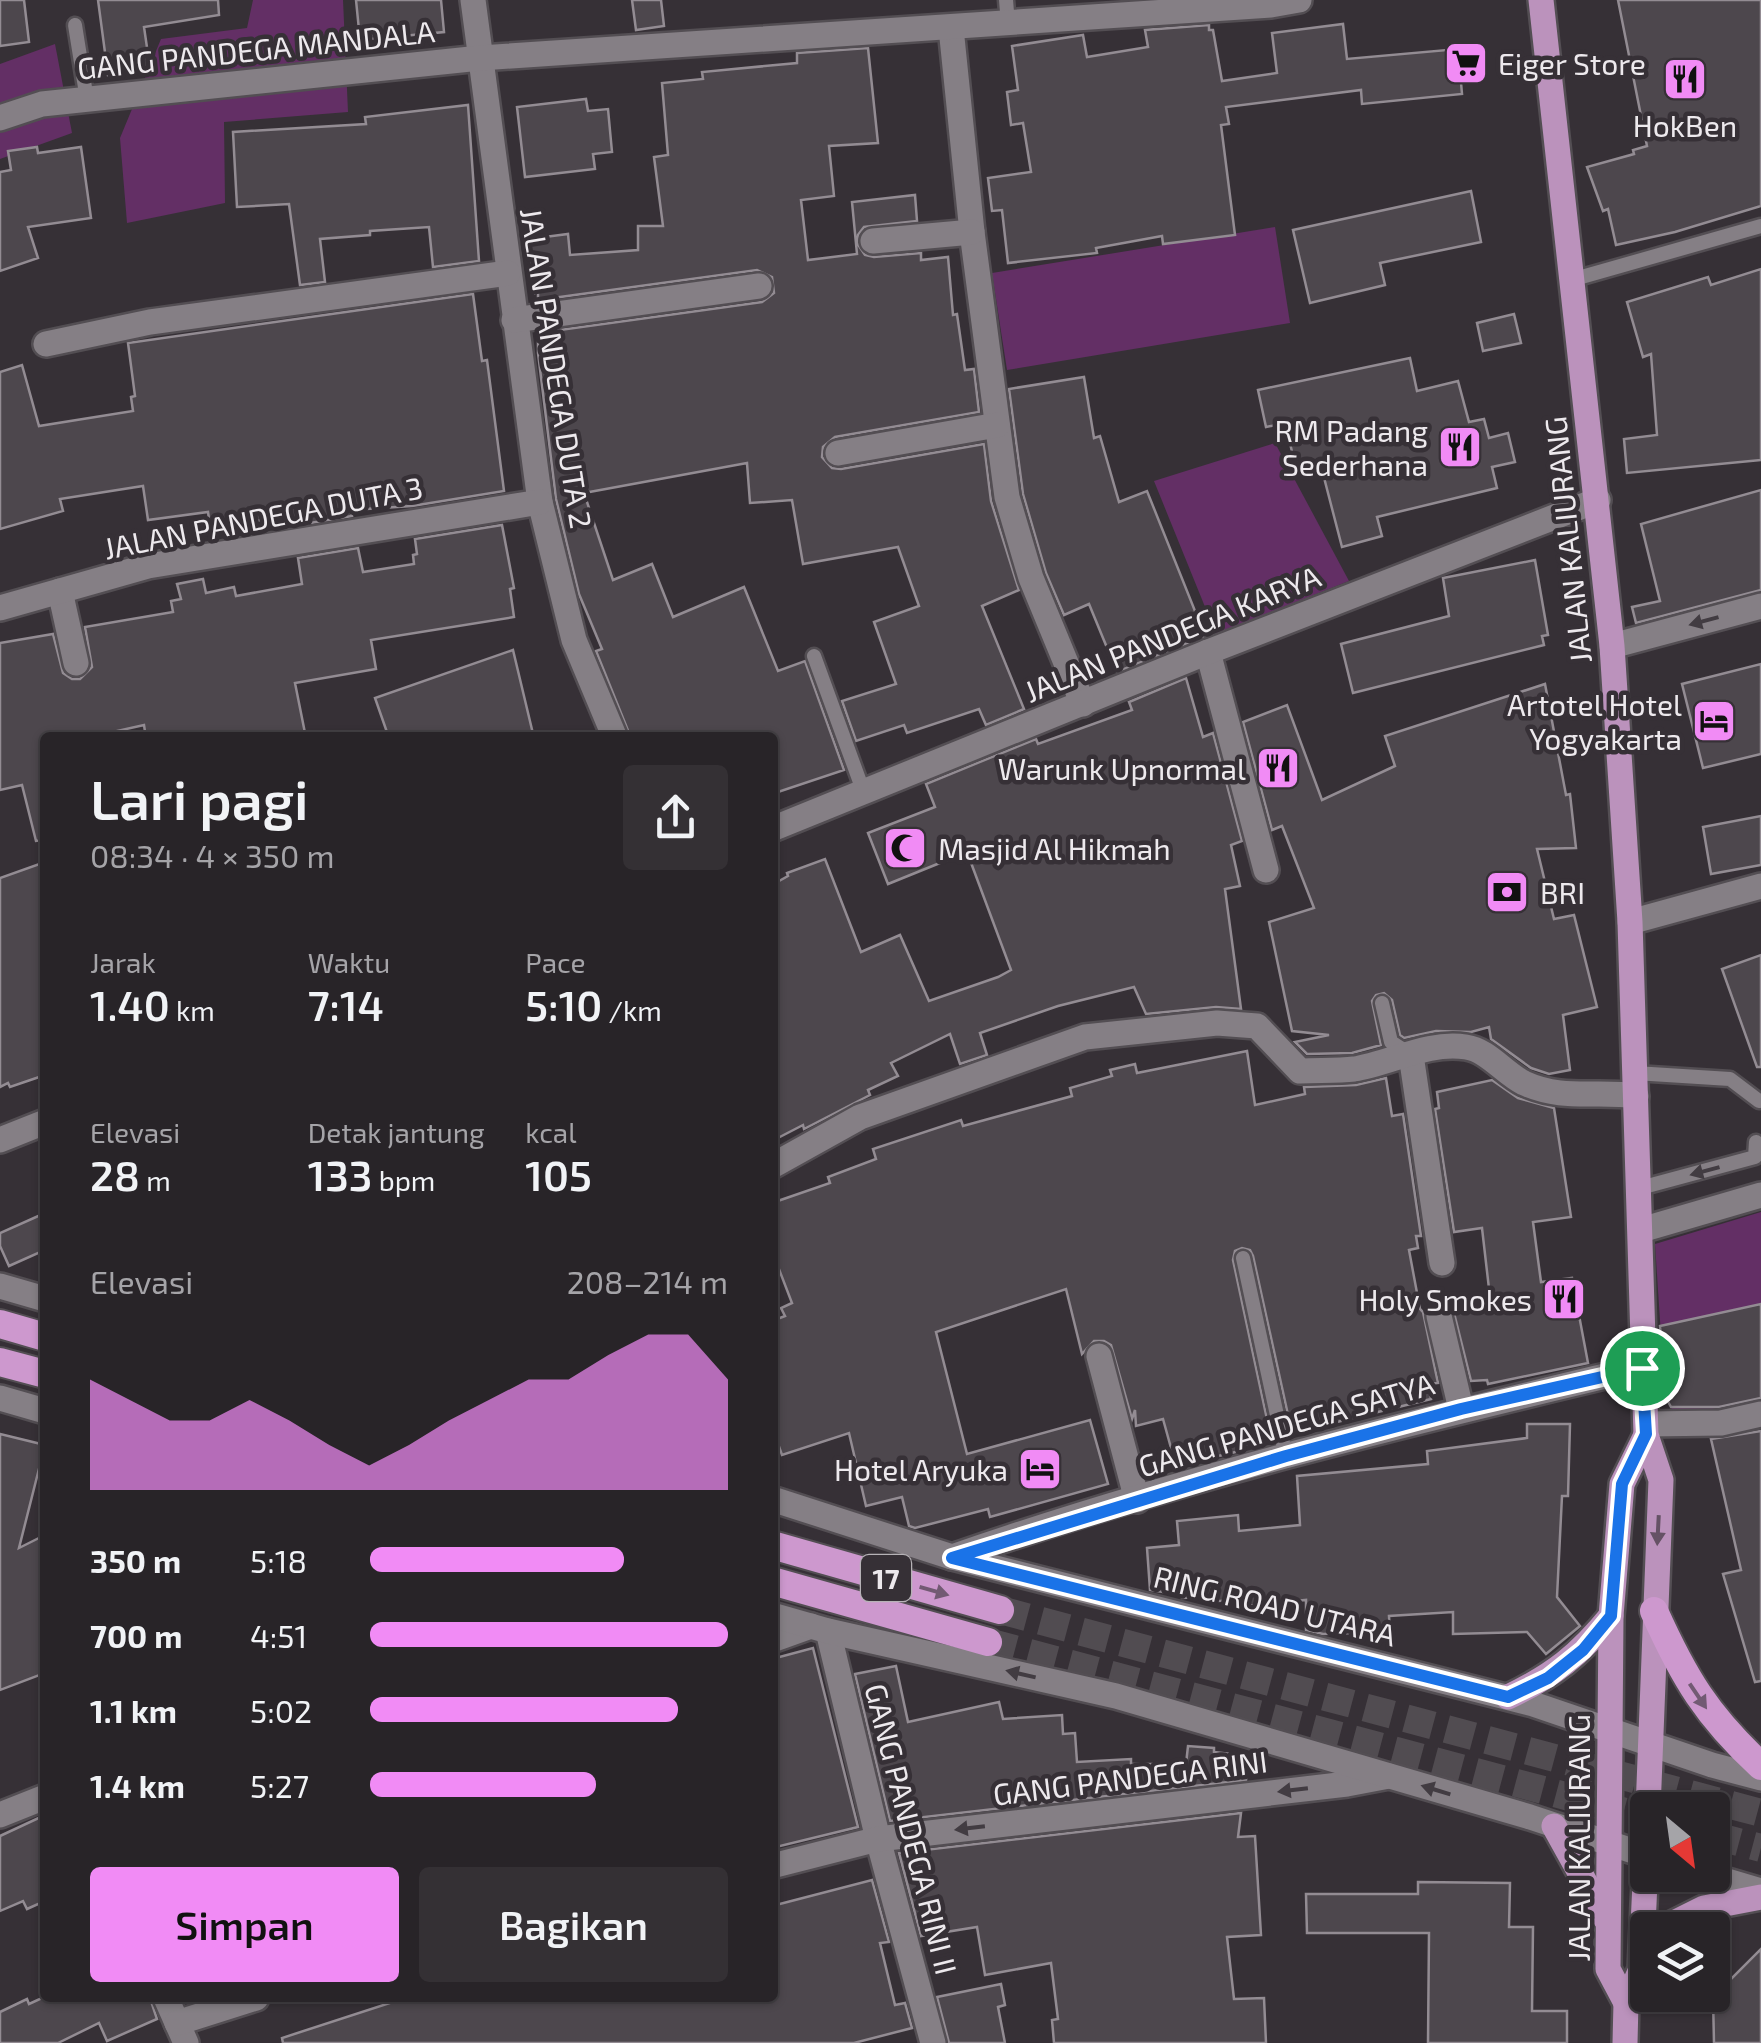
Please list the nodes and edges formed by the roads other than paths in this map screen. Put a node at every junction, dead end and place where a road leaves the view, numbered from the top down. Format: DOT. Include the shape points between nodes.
graph roads {
  1 [pos="473,0"];
  2 [pos="1300,0"];
  3 [pos="1541,0"];
  4 [pos="1007,12"];
  5 [pos="75,25"];
  6 [pos="950,28"];
  7 [pos="480,58"];
  8 [pos="87,100"];
  9 [pos="0,118"];
  10 [pos="1761,226"];
  11 [pos="972,232"];
  12 [pos="873,241"];
  13 [pos="508,273"];
  14 [pos="1571,280"];
  15 [pos="758,286"];
  16 [pos="514,320"];
  17 [pos="46,344"];
  18 [pos="997,425"];
  19 [pos="838,452"];
  20 [pos="1598,500"];
  21 [pos="540,502"];
  22 [pos="60,591"];
  23 [pos="1761,606"];
  24 [pos="0,608"];
  25 [pos="1612,646"];
  26 [pos="1208,652"];
  27 [pos="814,656"];
  28 [pos="76,663"];
  29 [pos="1083,704"];
  30 [pos="612,732"];
  31 [pos="864,793"];
  32 [pos="778,828"];
  33 [pos="1266,870"];
  34 [pos="1761,886"];
  35 [pos="1630,922"];
  36 [pos="1382,1004"];
  37 [pos="1411,1055"];
  38 [pos="1636,1084"];
  39 [pos="1759,1101"];
  40 [pos="40,1124"];
  41 [pos="0,1140"];
  42 [pos="1756,1142"];
  43 [pos="778,1163"];
  44 [pos="1640,1188"];
  45 [pos="1761,1195"];
  46 [pos="1641,1230"];
  47 [pos="1243,1258"];
  48 [pos="1442,1262"];
  49 [pos="0,1286"];
  50 [pos="40,1298"];
  51 [pos="1438,1316"];
  52 [pos="0,1324"];
  53 [pos="40,1336"];
  54 [pos="1098,1356"];
  55 [pos="0,1362"];
  56 [pos="1642,1368"];
  57 [pos="40,1373"];
  58 [pos="0,1398"];
  59 [pos="1461,1409"];
  60 [pos="40,1410"];
  61 [pos="1761,1414"];
  62 [pos="1646,1429"];
  63 [pos="1286,1456"];
  64 [pos="778,1500"];
  65 [pos="1137,1500"];
  66 [pos="778,1547"];
  67 [pos="952,1558"];
  68 [pos="778,1583"];
  69 [pos="1000,1610"];
  70 [pos="1654,1611"];
  71 [pos="1611,1616"];
  72 [pos="778,1617"];
  73 [pos="820,1628"];
  74 [pos="778,1638"];
  75 [pos="988,1642"];
  76 [pos="1508,1697"];
  77 [pos="1610,1728"];
  78 [pos="1650,1743"];
  79 [pos="1761,1766"];
  80 [pos="1389,1776"];
  81 [pos="1761,1778"];
  82 [pos="1649,1792"];
  83 [pos="40,1800"];
  84 [pos="0,1815"];
  85 [pos="1554,1826"];
  86 [pos="878,1839"];
  87 [pos="1608,1845"];
  88 [pos="1630,1851"];
  89 [pos="778,1864"];
  90 [pos="1730,1883"];
  91 [pos="1761,1894"];
  92 [pos="1696,1912"];
  93 [pos="1608,1922"];
  94 [pos="1630,1994"];
  95 [pos="168,2002"];
  96 [pos="247,2002"];
  97 [pos="1626,2003"];
  98 [pos="181,2033"];
  99 [pos="933,2043"];
  100 [pos="1626,2043"];
  1 -- 7 [label="street, JALAN PANDEGA DUTA 2"];
  2 -- 4 [label="street, GANG PANDEGA MANDALA"];
  3 -- 14 [label="main road, JALAN KALIURANG"];
  4 -- 6 [label="street, GANG PANDEGA MANDALA"];
  5 -- 8 [label="lane"];
  6 -- 7 [label="street, GANG PANDEGA MANDALA"];
  6 -- 11 [label="street"];
  7 -- 8 [label="street, GANG PANDEGA MANDALA"];
  7 -- 13 [label="street, JALAN PANDEGA DUTA 2"];
  8 -- 9 [label="street, GANG PANDEGA MANDALA" via="42,104"];
  10 -- 14 [label="lane"];
  11 -- 12 [label="street"];
  11 -- 18 [label="street"];
  13 -- 16 [label="street, JALAN PANDEGA DUTA 2"];
  13 -- 17 [label="street" via="150,322"];
  14 -- 20 [label="main road, JALAN KALIURANG"];
  15 -- 16 [label="street"];
  16 -- 21 [label="street, JALAN PANDEGA DUTA 2"];
  18 -- 19 [label="street"];
  18 -- 29 [label="street" via="1007,497"];
  20 -- 25 [label="main road, JALAN KALIURANG"];
  20 -- 26 [label="street, JALAN PANDEGA KARYA"];
  21 -- 22 [label="street, JALAN PANDEGA DUTA 3" via="148,566"];
  21 -- 30 [label="street, JALAN PANDEGA DUTA 2" via="574,640"];
  22 -- 24 [label="street, JALAN PANDEGA DUTA 3"];
  22 -- 28 [label="street"];
  23 -- 25 [label="street, one-way"];
  25 -- 35 [label="main road, JALAN KALIURANG"];
  26 -- 29 [label="street, JALAN PANDEGA KARYA"];
  26 -- 33 [label="street"];
  27 -- 31 [label="lane"];
  29 -- 31 [label="street, JALAN PANDEGA KARYA"];
  31 -- 32 [label="street, JALAN PANDEGA KARYA"];
  34 -- 35 [label="street"];
  35 -- 38 [label="main road, JALAN KALIURANG"];
  36 -- 37 [label="lane" via="1391,1042"];
  37 -- 38 [label="street" via="1468,1046 1526,1084 1562,1095"];
  37 -- 43 [label="street" via="1354,1069 1300,1071 1257,1026 1217,1023 1086,1038 860,1117"];
  37 -- 48 [label="street"];
  38 -- 39 [label="lane" via="1730,1079"];
  38 -- 44 [label="main road, JALAN KALIURANG"];
  40 -- 41 [label="street"];
  42 -- 44 [label="lane, one-way" via="1754,1158"];
  44 -- 46 [label="main road, JALAN KALIURANG"];
  45 -- 46 [label="street"];
  46 -- 56 [label="main road, JALAN KALIURANG"];
  47 -- 63 [label="lane"];
  49 -- 50 [label="street"];
  51 -- 59 [label="street"];
  52 -- 53 [label="highway"];
  54 -- 65 [label="street"];
  55 -- 57 [label="highway"];
  56 -- 59 [label="street, GANG PANDEGA SATYA"];
  56 -- 62 [label="main road, JALAN KALIURANG"];
  58 -- 60 [label="street"];
  59 -- 63 [label="street, GANG PANDEGA SATYA"];
  61 -- 62 [label="street"];
  62 -- 70 [label="main road, JALAN KALIURANG, one-way" via="1660,1480"];
  62 -- 71 [label="main road, JALAN KALIURANG" via="1622,1484"];
  63 -- 65 [label="street, GANG PANDEGA SATYA"];
  64 -- 67 [label="street, RING ROAD UTARA"];
  65 -- 67 [label="street, GANG PANDEGA SATYA"];
  66 -- 69 [label="highway, 17, one-way"];
  67 -- 76 [label="street, RING ROAD UTARA"];
  68 -- 75 [label="highway, 17"];
  70 -- 78 [label="main road, JALAN KALIURANG"];
  70 -- 79 [label="highway, one-way" via="1702,1704"];
  71 -- 76 [label="main road" via="1548,1678"];
  71 -- 77 [label="main road, JALAN KALIURANG"];
  72 -- 73 [label="street"];
  73 -- 74 [label="street"];
  80 -- 73 [label="street, one-way" via="1116,1696"];
  73 -- 86 [label="street, GANG PANDEGA RINI II"];
  76 -- 77 [label="street, RING ROAD UTARA"];
  77 -- 78 [label="street, RING ROAD UTARA"];
  77 -- 87 [label="main road, JALAN KALIURANG"];
  78 -- 81 [label="street, RING ROAD UTARA"];
  78 -- 82 [label="main road, JALAN KALIURANG"];
  85 -- 80 [label="street, one-way"];
  80 -- 86 [label="street, GANG PANDEGA RINI, one-way"];
  83 -- 84 [label="street"];
  85 -- 87 [label="street"];
  85 -- 93 [label="main road"];
  86 -- 89 [label="street, GANG PANDEGA RINI"];
  86 -- 99 [label="street, GANG PANDEGA RINI II"];
  87 -- 88 [label="street"];
  87 -- 93 [label="main road, JALAN KALIURANG"];
  90 -- 91 [label="street"];
  91 -- 92 [label="main road"];
  93 -- 97 [label="main road, JALAN KALIURANG" via="1608,1969"];
  94 -- 97 [label="main road, JALAN KALIURANG"];
  95 -- 98 [label="street"];
  96 -- 98 [label="street"];
  97 -- 100 [label="main road, JALAN KALIURANG"];
}
